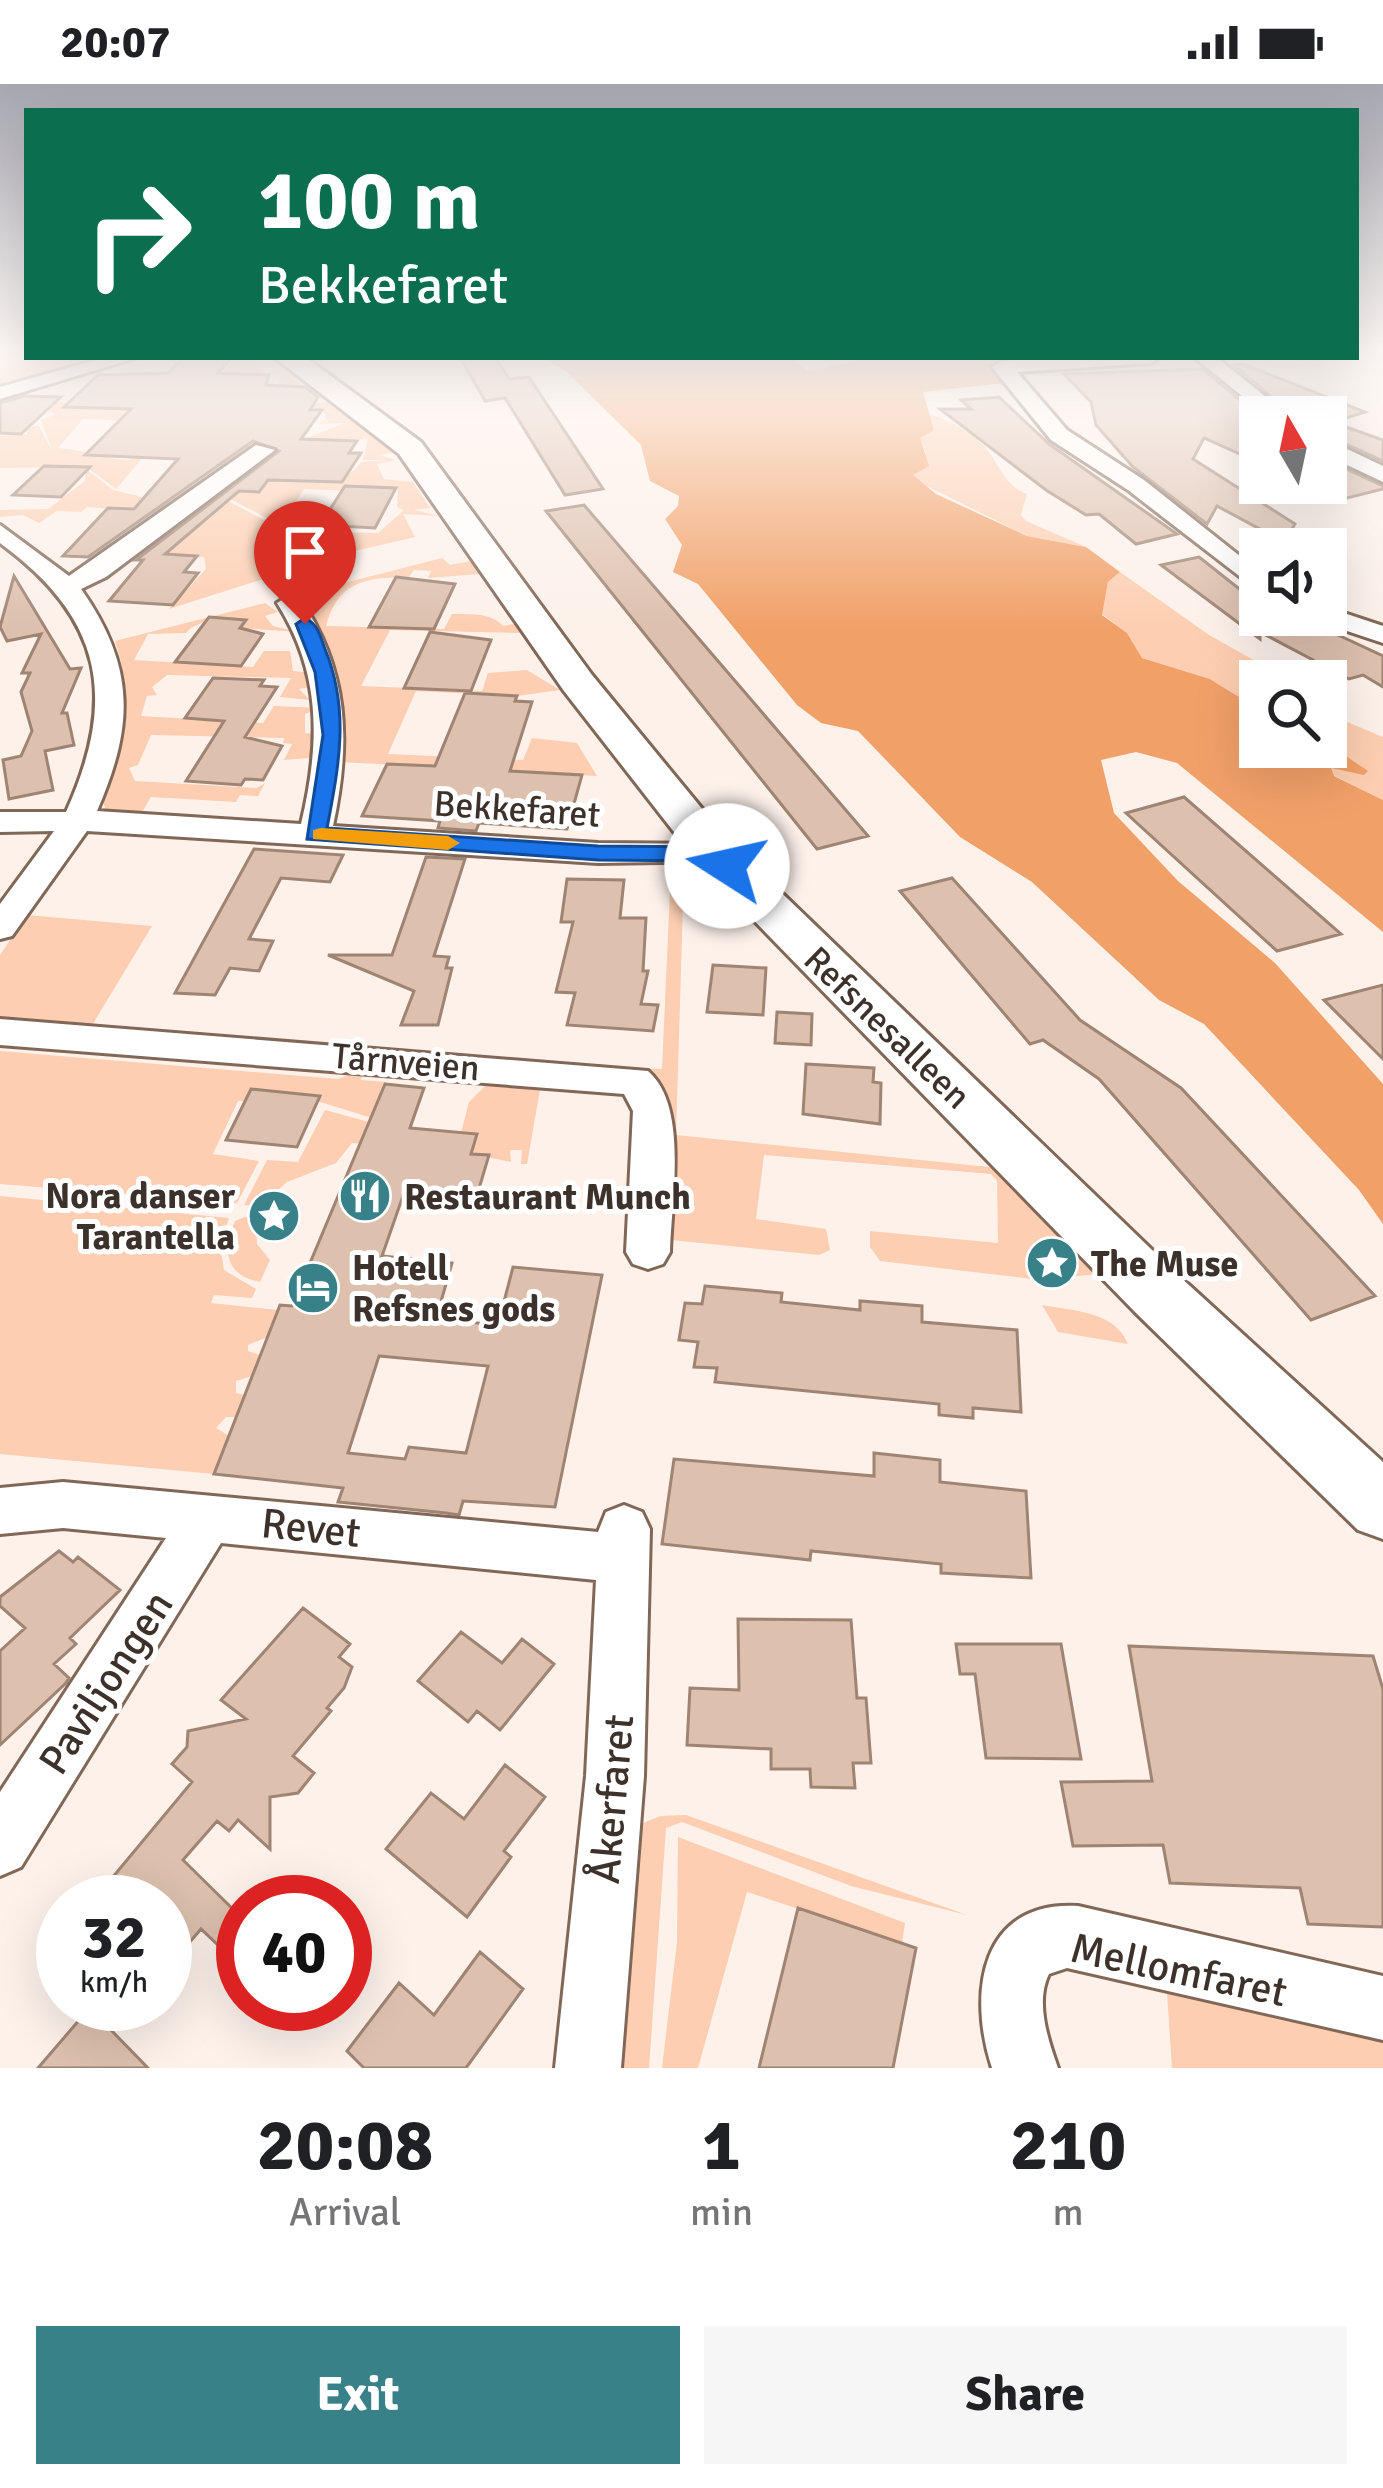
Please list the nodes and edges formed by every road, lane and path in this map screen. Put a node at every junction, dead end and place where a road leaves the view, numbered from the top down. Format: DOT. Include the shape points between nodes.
graph roads {
  1 [pos="404,443"];
  2 [pos="1071,443"];
  3 [pos="264,450"];
  4 [pos="1347,457"];
  5 [pos="1383,475"];
  6 [pos="0,532"];
  7 [pos="1239,567"];
  8 [pos="65,587"];
  9 [pos="290,603"];
  10 [pos="1347,622"];
  11 [pos="1383,634"];
  12 [pos="77,821"];
  13 [pos="0,822"];
  14 [pos="315,834"];
  15 [pos="715,854"];
  16 [pos="0,928"];
  17 [pos="0,1031"];
  18 [pos="648,1252"];
  19 [pos="1383,1507"];
  20 [pos="0,1510"];
  21 [pos="209,1517"];
  22 [pos="623,1543"];
  23 [pos="0,1846"];
  24 [pos="1383,2008"];
  25 [pos="588,2068"];
  26 [pos="1025,2068"];
  1 -- 15 [label="street, Refsnesalleen" via="578,683"];
  2 -- 7 [label="street"];
  3 -- 8 [label="street"];
  4 -- 5 [label="street"];
  6 -- 8 [label="street"];
  8 -- 12 [label="street" via="102,640 114,703"];
  9 -- 14 [label="street" via="317,649 332,706 332,765"];
  10 -- 11 [label="street"];
  12 -- 13 [label="street, Bekkefaret"];
  12 -- 14 [label="street, Bekkefaret"];
  12 -- 16 [label="street"];
  14 -- 15 [label="street, Bekkefaret"];
  15 -- 19 [label="street, Refsnesalleen"];
  17 -- 18 [label="street, Tårnveien" via="634,1082 653,1111"];
  20 -- 21 [label="street, Revet" via="62,1505"];
  21 -- 22 [label="street, Revet"];
  21 -- 23 [label="street, Paviljongen"];
  22 -- 25 [label="street, Åkerfaret" via="615,1776"];
  24 -- 26 [label="street, Mellomfaret" via="1067,1937 1023,1955 1013,1972 1008,1996"];
}
